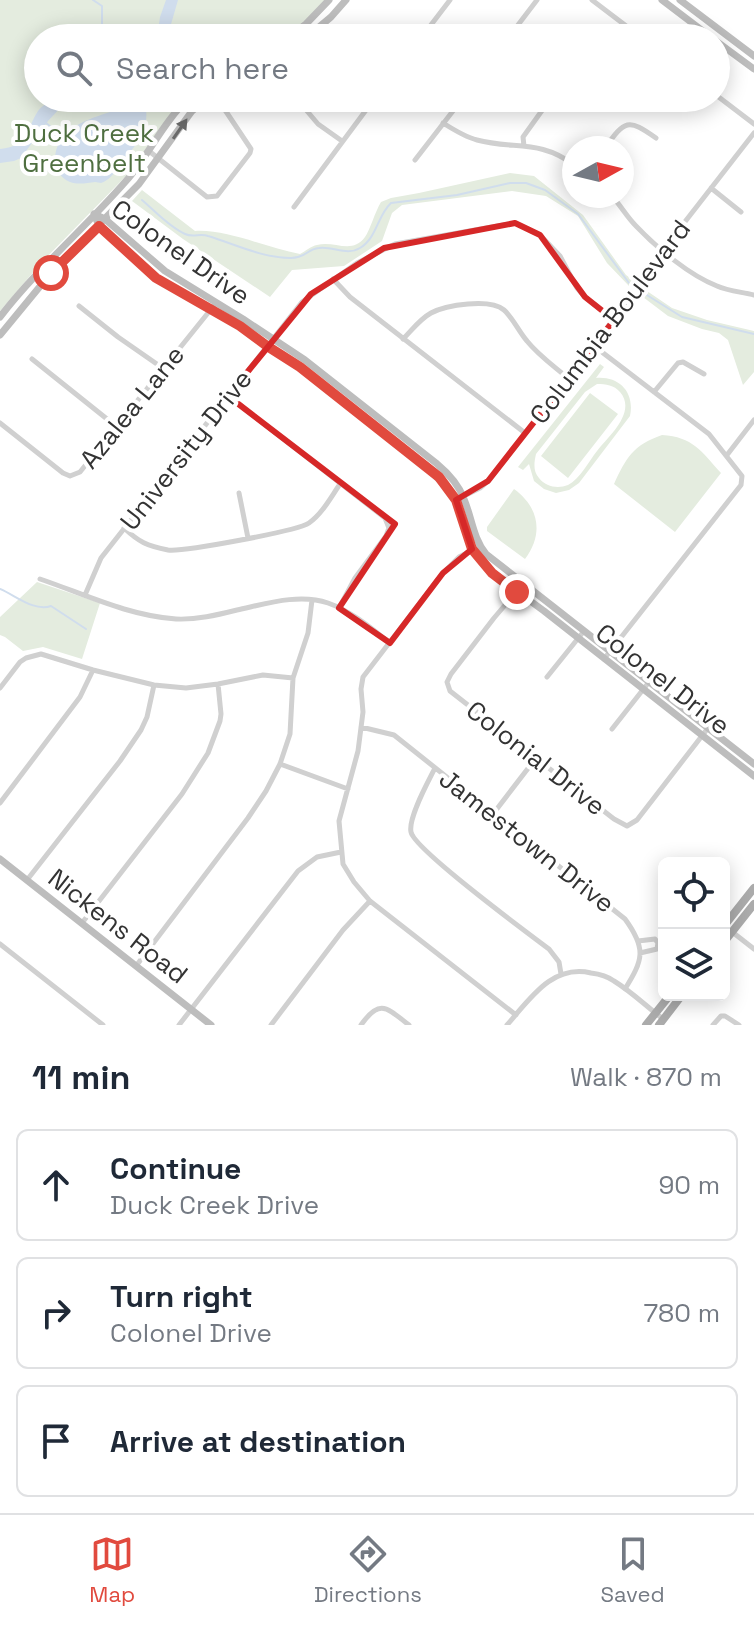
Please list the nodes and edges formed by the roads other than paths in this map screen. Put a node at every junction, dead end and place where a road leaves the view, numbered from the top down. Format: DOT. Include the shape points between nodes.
graph roads {
  1 [pos="329,0"];
  2 [pos="346,0"];
  3 [pos="450,0"];
  4 [pos="537,0"];
  5 [pos="592,0"];
  6 [pos="662,0"];
  7 [pos="680,0"];
  8 [pos="306,24"];
  9 [pos="323,24"];
  10 [pos="432,24"];
  11 [pos="519,24"];
  12 [pos="624,24"];
  13 [pos="694,24"];
  14 [pos="712,24"];
  15 [pos="730,38"];
  16 [pos="730,51"];
  17 [pos="754,56"];
  18 [pos="754,69"];
  19 [pos="730,106"];
  20 [pos="177,112"];
  21 [pos="191,112"];
  22 [pos="226,112"];
  23 [pos="308,112"];
  24 [pos="364,112"];
  25 [pos="452,112"];
  26 [pos="541,112"];
  27 [pos="443,123"];
  28 [pos="754,124"];
  29 [pos="754,133"];
  30 [pos="614,136"];
  31 [pos="656,138"];
  32 [pos="342,141"];
  33 [pos="524,146"];
  34 [pos="149,151"];
  35 [pos="562,157"];
  36 [pos="159,158"];
  37 [pos="415,160"];
  38 [pos="711,188"];
  39 [pos="294,207"];
  40 [pos="621,208"];
  41 [pos="741,212"];
  42 [pos="94,214"];
  43 [pos="102,222"];
  44 [pos="663,250"];
  45 [pos="333,279"];
  46 [pos="754,295"];
  47 [pos="216,303"];
  48 [pos="79,306"];
  49 [pos="211,310"];
  50 [pos="0,317"];
  51 [pos="614,320"];
  52 [pos="0,335"];
  53 [pos="273,338"];
  54 [pos="403,339"];
  55 [pos="267,346"];
  56 [pos="594,346"];
  57 [pos="32,359"];
  58 [pos="164,369"];
  59 [pos="704,374"];
  60 [pos="569,379"];
  61 [pos="654,392"];
  62 [pos="228,396"];
  63 [pos="754,420"];
  64 [pos="0,423"];
  65 [pos="117,427"];
  66 [pos="525,433"];
  67 [pos="727,455"];
  68 [pos="340,484"];
  69 [pos="239,493"];
  70 [pos="460,498"];
  71 [pos="124,528"];
  72 [pos="248,538"];
  73 [pos="476,548"];
  74 [pos="40,579"];
  75 [pos="523,584"];
  76 [pos="517,592"];
  77 [pos="85,595"];
  78 [pos="312,600"];
  79 [pos="339,608"];
  80 [pos="582,635"];
  81 [pos="390,643"];
  82 [pos="611,651"];
  83 [pos="604,659"];
  84 [pos="93,670"];
  85 [pos="547,677"];
  86 [pos="293,678"];
  87 [pos="649,682"];
  88 [pos="218,684"];
  89 [pos="154,685"];
  90 [pos="0,688"];
  91 [pos="643,690"];
  92 [pos="361,727"];
  93 [pos="612,729"];
  94 [pos="706,732"];
  95 [pos="536,758"];
  96 [pos="280,764"];
  97 [pos="754,764"];
  98 [pos="435,768"];
  99 [pos="754,776"];
  100 [pos="348,789"];
  101 [pos="0,803"];
  102 [pos="493,814"];
  103 [pos="341,852"];
  104 [pos="0,859"];
  105 [pos="27,880"];
  106 [pos="754,888"];
  107 [pos="370,901"];
  108 [pos="754,904"];
  109 [pos="730,918"];
  110 [pos="82,923"];
  111 [pos="728,929"];
  112 [pos="732,932"];
  113 [pos="730,934"];
  114 [pos="638,941"];
  115 [pos="0,944"];
  116 [pos="754,949"];
  117 [pos="640,953"];
  118 [pos="136,966"];
  119 [pos="561,974"];
  120 [pos="625,989"];
  121 [pos="676,1001"];
  122 [pos="191,1009"];
  123 [pos="516,1015"];
  124 [pos="659,1019"];
  125 [pos="103,1025"];
  126 [pos="179,1025"];
  127 [pos="211,1025"];
  128 [pos="271,1025"];
  129 [pos="361,1025"];
  130 [pos="409,1025"];
  131 [pos="507,1025"];
  132 [pos="646,1025"];
  133 [pos="713,1025"];
  134 [pos="739,1025"];
  1 -- 8 [label="street"];
  2 -- 9 [label="street"];
  3 -- 10 [label="street"];
  4 -- 11 [label="street"];
  5 -- 12 [label="street"];
  6 -- 13 [label="street"];
  7 -- 14 [label="street"];
  15 -- 17 [label="street"];
  16 -- 18 [label="street"];
  19 -- 28 [label="street"];
  20 -- 34 [label="street"];
  36 -- 21 [label="street, one-way"];
  22 -- 36 [label="street" via="251,149 217,196 207,197"];
  23 -- 32 [label="street"];
  24 -- 32 [label="street"];
  25 -- 27 [label="street"];
  26 -- 33 [label="street" via="523,137"];
  27 -- 33 [label="street" via="478,140"];
  27 -- 37 [label="street"];
  29 -- 38 [label="street, Columbia Boulevard"];
  30 -- 31 [label="street" via="633,124"];
  32 -- 39 [label="street"];
  33 -- 35 [label="street"];
  34 -- 36 [label="street"];
  34 -- 42 [label="street"];
  36 -- 43 [label="street"];
  38 -- 41 [label="street"];
  38 -- 44 [label="street, Columbia Boulevard"];
  40 -- 44 [label="street"];
  42 -- 43 [label="street, Colonel Drive"];
  42 -- 50 [label="street"];
  43 -- 47 [label="street, Colonel Drive"];
  43 -- 49 [label="street, Colonel Drive" via="156,278"];
  43 -- 52 [label="street"];
  44 -- 46 [label="street" via="703,280"];
  44 -- 51 [label="street, Columbia Boulevard"];
  45 -- 51 [label="street, University Drive" via="395,244 515,223 540,235 560,256 577,288"];
  45 -- 53 [label="street, University Drive" via="302,302"];
  45 -- 54 [label="street"];
  47 -- 49 [label="street, Azalea Lane"];
  47 -- 53 [label="street, Colonel Drive"];
  48 -- 58 [label="street"];
  49 -- 55 [label="street, Colonel Drive"];
  49 -- 58 [label="street, Azalea Lane"];
  51 -- 56 [label="street, Columbia Boulevard"];
  53 -- 55 [label="street, University Drive"];
  53 -- 70 [label="street, Colonel Drive" via="449,474"];
  54 -- 60 [label="street" via="432,312 483,303 496,306 505,310 537,354"];
  54 -- 66 [label="street"];
  55 -- 62 [label="street, University Drive"];
  55 -- 70 [label="street, Colonel Drive" via="426,466"];
  56 -- 60 [label="street, Columbia Boulevard"];
  56 -- 61 [label="street"];
  57 -- 65 [label="street"];
  58 -- 65 [label="street, Azalea Lane"];
  59 -- 61 [label="street" via="678,363"];
  60 -- 66 [label="street, Columbia Boulevard"];
  61 -- 67 [label="street" via="709,434"];
  62 -- 68 [label="street"];
  62 -- 71 [label="street, University Drive"];
  63 -- 67 [label="street"];
  64 -- 65 [label="street, Azalea Lane" via="70,476 80,472"];
  66 -- 70 [label="street, Columbia Boulevard" via="488,481"];
  67 -- 82 [label="street" via="742,476 741,485"];
  68 -- 72 [label="street" via="307,524"];
  68 -- 79 [label="street" via="385,518 389,528"];
  69 -- 72 [label="street"];
  70 -- 73 [label="street, Colonel Drive"];
  71 -- 72 [label="street" via="139,542 170,550"];
  71 -- 77 [label="street, University Drive" via="101,558"];
  73 -- 75 [label="street, Colonel Drive"];
  73 -- 76 [label="street, Colonel Drive" via="492,573"];
  73 -- 81 [label="street" via="443,573"];
  74 -- 77 [label="street"];
  75 -- 76 [label="street, Colonial Drive"];
  75 -- 80 [label="street, Colonel Drive"];
  76 -- 80 [label="street, Colonel Drive"];
  76 -- 95 [label="street, Colonial Drive" via="447,682 450,691"];
  77 -- 78 [label="street" via="140,614 177,619"];
  78 -- 79 [label="street"];
  78 -- 86 [label="street"];
  79 -- 81 [label="street"];
  80 -- 82 [label="street, Colonel Drive"];
  80 -- 83 [label="street, Colonel Drive"];
  80 -- 85 [label="street"];
  81 -- 92 [label="street" via="363,677"];
  82 -- 83 [label="street"];
  82 -- 87 [label="street, Colonel Drive"];
  83 -- 91 [label="street, Colonel Drive"];
  84 -- 89 [label="street"];
  84 -- 90 [label="street" via="41,654 20,662"];
  84 -- 101 [label="street" via="80,697"];
  86 -- 88 [label="street" via="263,675"];
  86 -- 96 [label="street" via="290,734"];
  87 -- 91 [label="street"];
  87 -- 94 [label="street, Colonel Drive"];
  88 -- 89 [label="street"];
  88 -- 110 [label="street" via="220,721 208,753"];
  89 -- 105 [label="street" via="141,730"];
  91 -- 93 [label="street"];
  91 -- 94 [label="street, Colonel Drive"];
  92 -- 98 [label="street, Jamestown Drive" via="394,735"];
  92 -- 100 [label="street"];
  94 -- 95 [label="street, Colonial Drive" via="627,826"];
  94 -- 97 [label="street, Colonel Drive"];
  94 -- 99 [label="street, Colonel Drive"];
  95 -- 102 [label="street"];
  96 -- 100 [label="street"];
  96 -- 118 [label="street" via="248,818"];
  98 -- 102 [label="street, Jamestown Drive"];
  98 -- 119 [label="street" via="410,829 413,839 549,949"];
  100 -- 103 [label="street" via="339,821"];
  102 -- 114 [label="street, Jamestown Drive" via="625,919"];
  103 -- 107 [label="street" via="343,864"];
  103 -- 122 [label="street" via="317,857 298,871"];
  104 -- 105 [label="street, Nickens Road"];
  105 -- 110 [label="street, Nickens Road"];
  106 -- 109 [label="main road"];
  107 -- 123 [label="street"];
  107 -- 128 [label="street"];
  108 -- 112 [label="main road"];
  110 -- 118 [label="street, Nickens Road"];
  111 -- 112 [label="street"];
  112 -- 113 [label="main road"];
  112 -- 116 [label="street"];
  114 -- 117 [label="street, Jamestown Drive"];
  114 -- 117 [label="street" via="658,943 657,949"];
  115 -- 125 [label="street"];
  117 -- 120 [label="street"];
  118 -- 122 [label="street, Nickens Road"];
  119 -- 120 [label="street" via="576,970 603,975"];
  119 -- 123 [label="street" via="532,995"];
  120 -- 124 [label="street"];
  121 -- 124 [label="main road"];
  122 -- 126 [label="street"];
  122 -- 127 [label="street, Nickens Road"];
  123 -- 131 [label="street"];
  124 -- 132 [label="main road"];
  129 -- 130 [label="street" via="380,1007"];
  133 -- 134 [label="street" via="721,1016"];
}
